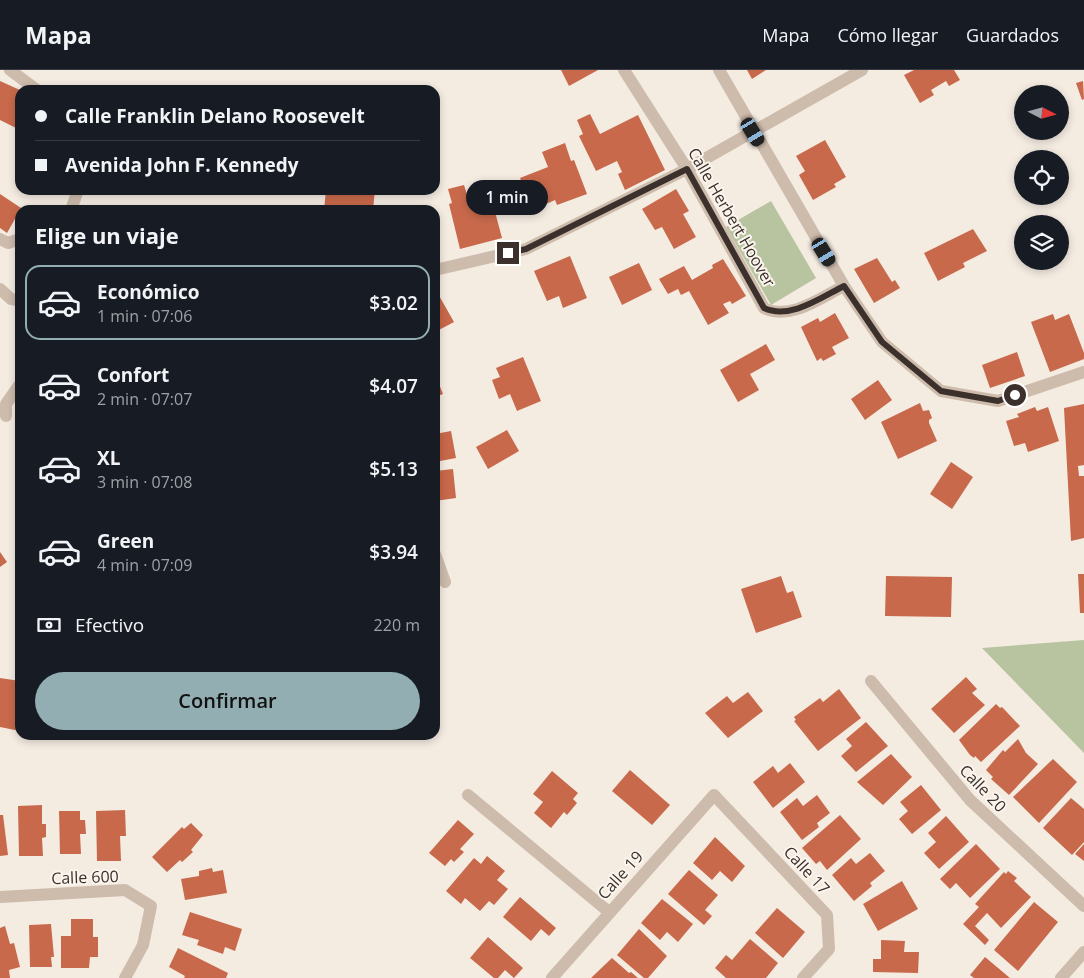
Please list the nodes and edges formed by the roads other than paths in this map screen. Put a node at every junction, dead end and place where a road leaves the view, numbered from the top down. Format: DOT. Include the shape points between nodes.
graph roads {
  1 [pos="10,70"];
  2 [pos="624,70"];
  3 [pos="719,70"];
  4 [pos="862,70"];
  5 [pos="30,85"];
  6 [pos="753,132"];
  7 [pos="687,169"];
  8 [pos="0,239"];
  9 [pos="15,240"];
  10 [pos="440,269"];
  11 [pos="844,286"];
  12 [pos="0,288"];
  13 [pos="15,300"];
  14 [pos="1084,372"];
  15 [pos="15,391"];
  16 [pos="6,416"];
  17 [pos="440,568"];
  18 [pos="445,582"];
  19 [pos="870,682"];
  20 [pos="468,795"];
  21 [pos="714,795"];
  22 [pos="0,897"];
  23 [pos="1084,906"];
  24 [pos="608,912"];
  25 [pos="1084,952"];
  26 [pos="126,978"];
  27 [pos="552,978"];
  28 [pos="803,978"];
  29 [pos="1061,978"];
  1 -- 5 [label="street"];
  2 -- 7 [label="street, Calle Herbert Hoover"];
  3 -- 6 [label="street"];
  4 -- 6 [label="street"];
  6 -- 7 [label="street"];
  6 -- 11 [label="street"];
  7 -- 10 [label="street" via="526,249"];
  7 -- 11 [label="street, Calle Herbert Hoover" via="764,308 774,313 788,313"];
  8 -- 9 [label="street"];
  11 -- 14 [label="street" via="882,342 941,391 998,401"];
  12 -- 13 [label="street"];
  15 -- 16 [label="street" via="6,404"];
  17 -- 18 [label="street"];
  19 -- 23 [label="street, Calle 20" via="970,800"];
  20 -- 24 [label="street"];
  21 -- 24 [label="street, Calle 19"];
  21 -- 28 [label="street, Calle 17" via="827,915 828,949"];
  22 -- 26 [label="street, Calle 600" via="125,890 151,906 143,945"];
  24 -- 27 [label="street, Calle 19"];
  25 -- 29 [label="street"];
}
